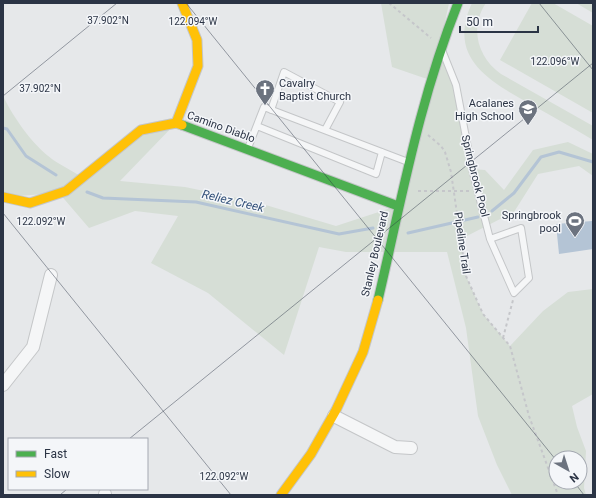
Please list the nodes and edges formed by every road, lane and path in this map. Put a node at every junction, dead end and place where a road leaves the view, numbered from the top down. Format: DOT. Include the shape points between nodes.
graph roads {
  1 [pos="182,3"];
  2 [pos="389,3"];
  3 [pos="458,3"];
  4 [pos="440,45"];
  5 [pos="272,110"];
  6 [pos="176,123"];
  7 [pos="257,126"];
  8 [pos="418,128"];
  9 [pos="325,130"];
  10 [pos="248,150"];
  11 [pos="382,152"];
  12 [pos="410,162"];
  13 [pos="478,190"];
  14 [pos="418,191"];
  15 [pos="454,191"];
  16 [pos="3,197"];
  17 [pos="398,206"];
  18 [pos="490,239"];
  19 [pos="51,276"];
  20 [pos="514,293"];
  21 [pos="503,338"];
  22 [pos="3,385"];
  23 [pos="334,416"];
  24 [pos="411,448"];
  25 [pos="281,495"];
  26 [pos="558,495"];
  1 -- 6 [label="street" via="197,40 198,66"];
  2 -- 4 [label="path"];
  3 -- 4 [label="street, Stanley Boulevard"];
  4 -- 8 [label="street, Stanley Boulevard"];
  4 -- 13 [label="lane, Springbrook Pool" via="456,85"];
  5 -- 7 [label="lane" via="264,107"];
  5 -- 9 [label="lane"];
  5 -- 9 [label="lane" via="284,72 340,102"];
  6 -- 10 [label="street, Camino Diablo"];
  6 -- 16 [label="street, Camino Diablo" via="141,130 66,190 30,203"];
  7 -- 10 [label="lane"];
  7 -- 11 [label="lane" via="376,174"];
  8 -- 12 [label="street, Stanley Boulevard"];
  8 -- 15 [label="path, Pipeline Trail" via="445,152"];
  9 -- 11 [label="lane"];
  10 -- 17 [label="street, Camino Diablo"];
  11 -- 12 [label="lane"];
  12 -- 17 [label="street, Stanley Boulevard"];
  13 -- 15 [label="path"];
  13 -- 18 [label="lane, Springbrook Pool"];
  14 -- 15 [label="path"];
  15 -- 21 [label="path, Pipeline Trail" via="466,276 483,314"];
  17 -- 23 [label="street, Stanley Boulevard" via="390,254 366,345"];
  18 -- 20 [label="lane, Springbrook Pool"];
  18 -- 20 [label="lane" via="520,228 530,278"];
  19 -- 22 [label="street" via="33,347"];
  20 -- 21 [label="path"];
  21 -- 26 [label="path, Pipeline Trail" via="510,346 529,416"];
  23 -- 24 [label="street" via="395,447"];
  23 -- 25 [label="street, Stanley Boulevard" via="302,469"];
}
